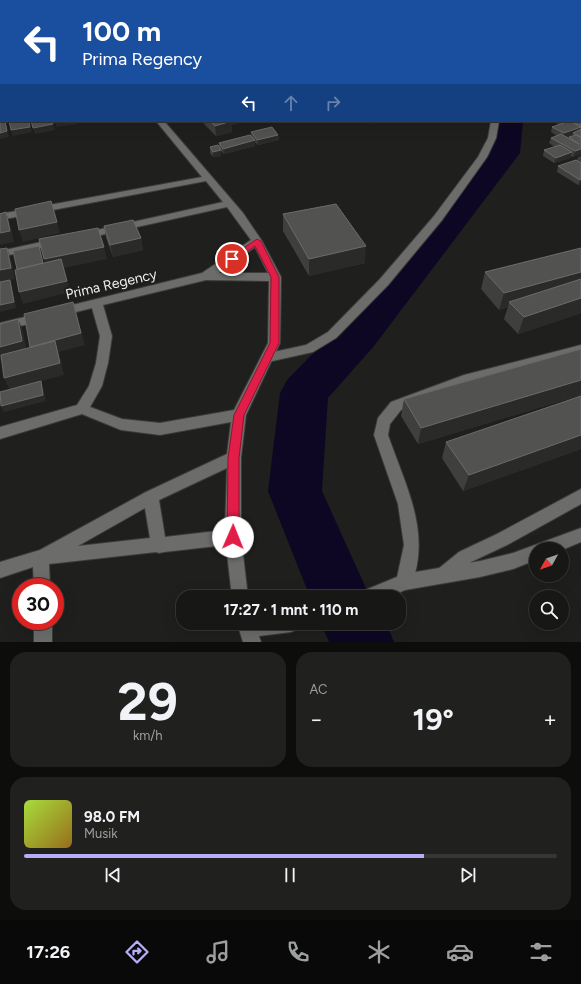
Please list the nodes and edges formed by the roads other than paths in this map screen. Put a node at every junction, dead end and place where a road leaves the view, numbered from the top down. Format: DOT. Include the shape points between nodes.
graph roads {
  1 [pos="161,122"];
  2 [pos="495,122"];
  3 [pos="209,178"];
  4 [pos="230,203"];
  5 [pos="0,217"];
  6 [pos="257,241"];
  7 [pos="0,254"];
  8 [pos="206,276"];
  9 [pos="275,277"];
  10 [pos="96,303"];
  11 [pos="0,327"];
  12 [pos="581,350"];
  13 [pos="268,357"];
  14 [pos="82,409"];
  15 [pos="239,415"];
  16 [pos="0,433"];
  17 [pos="234,458"];
  18 [pos="581,496"];
  19 [pos="151,497"];
  20 [pos="581,535"];
  21 [pos="233,537"];
  22 [pos="562,542"];
  23 [pos="159,546"];
  24 [pos="529,555"];
  25 [pos="41,557"];
  26 [pos="0,570"];
  27 [pos="444,575"];
  28 [pos="42,578"];
  29 [pos="404,582"];
  30 [pos="239,590"];
  31 [pos="386,590"];
  32 [pos="43,630"];
  33 [pos="43,642"];
  1 -- 3 [label="street"];
  2 -- 13 [label="street" via="492,138 482,157 438,218 384,282 332,335 309,349"];
  3 -- 4 [label="street"];
  3 -- 5 [label="street"];
  4 -- 6 [label="street"];
  4 -- 7 [label="street"];
  6 -- 8 [label="street, Prima Regency"];
  6 -- 9 [label="street"];
  8 -- 9 [label="street, Prima Regency"];
  8 -- 10 [label="street, Prima Regency"];
  9 -- 13 [label="street" via="274,343"];
  10 -- 11 [label="street, Prima Regency"];
  10 -- 14 [label="street" via="106,336 102,363"];
  12 -- 29 [label="street" via="469,378 396,406 383,422 381,435 406,504 412,545"];
  13 -- 15 [label="street"];
  14 -- 15 [label="street" via="122,424 160,429"];
  14 -- 16 [label="street"];
  15 -- 17 [label="street"];
  17 -- 19 [label="street"];
  17 -- 21 [label="street"];
  18 -- 27 [label="street" via="465,557"];
  19 -- 23 [label="street"];
  19 -- 25 [label="street"];
  20 -- 22 [label="street"];
  21 -- 23 [label="street"];
  21 -- 30 [label="street"];
  23 -- 25 [label="street"];
  24 -- 27 [label="street" via="493,566"];
  25 -- 26 [label="street"];
  25 -- 28 [label="street"];
  27 -- 29 [label="street"];
  29 -- 31 [label="street"];
  32 -- 33 [label="street"];
}
